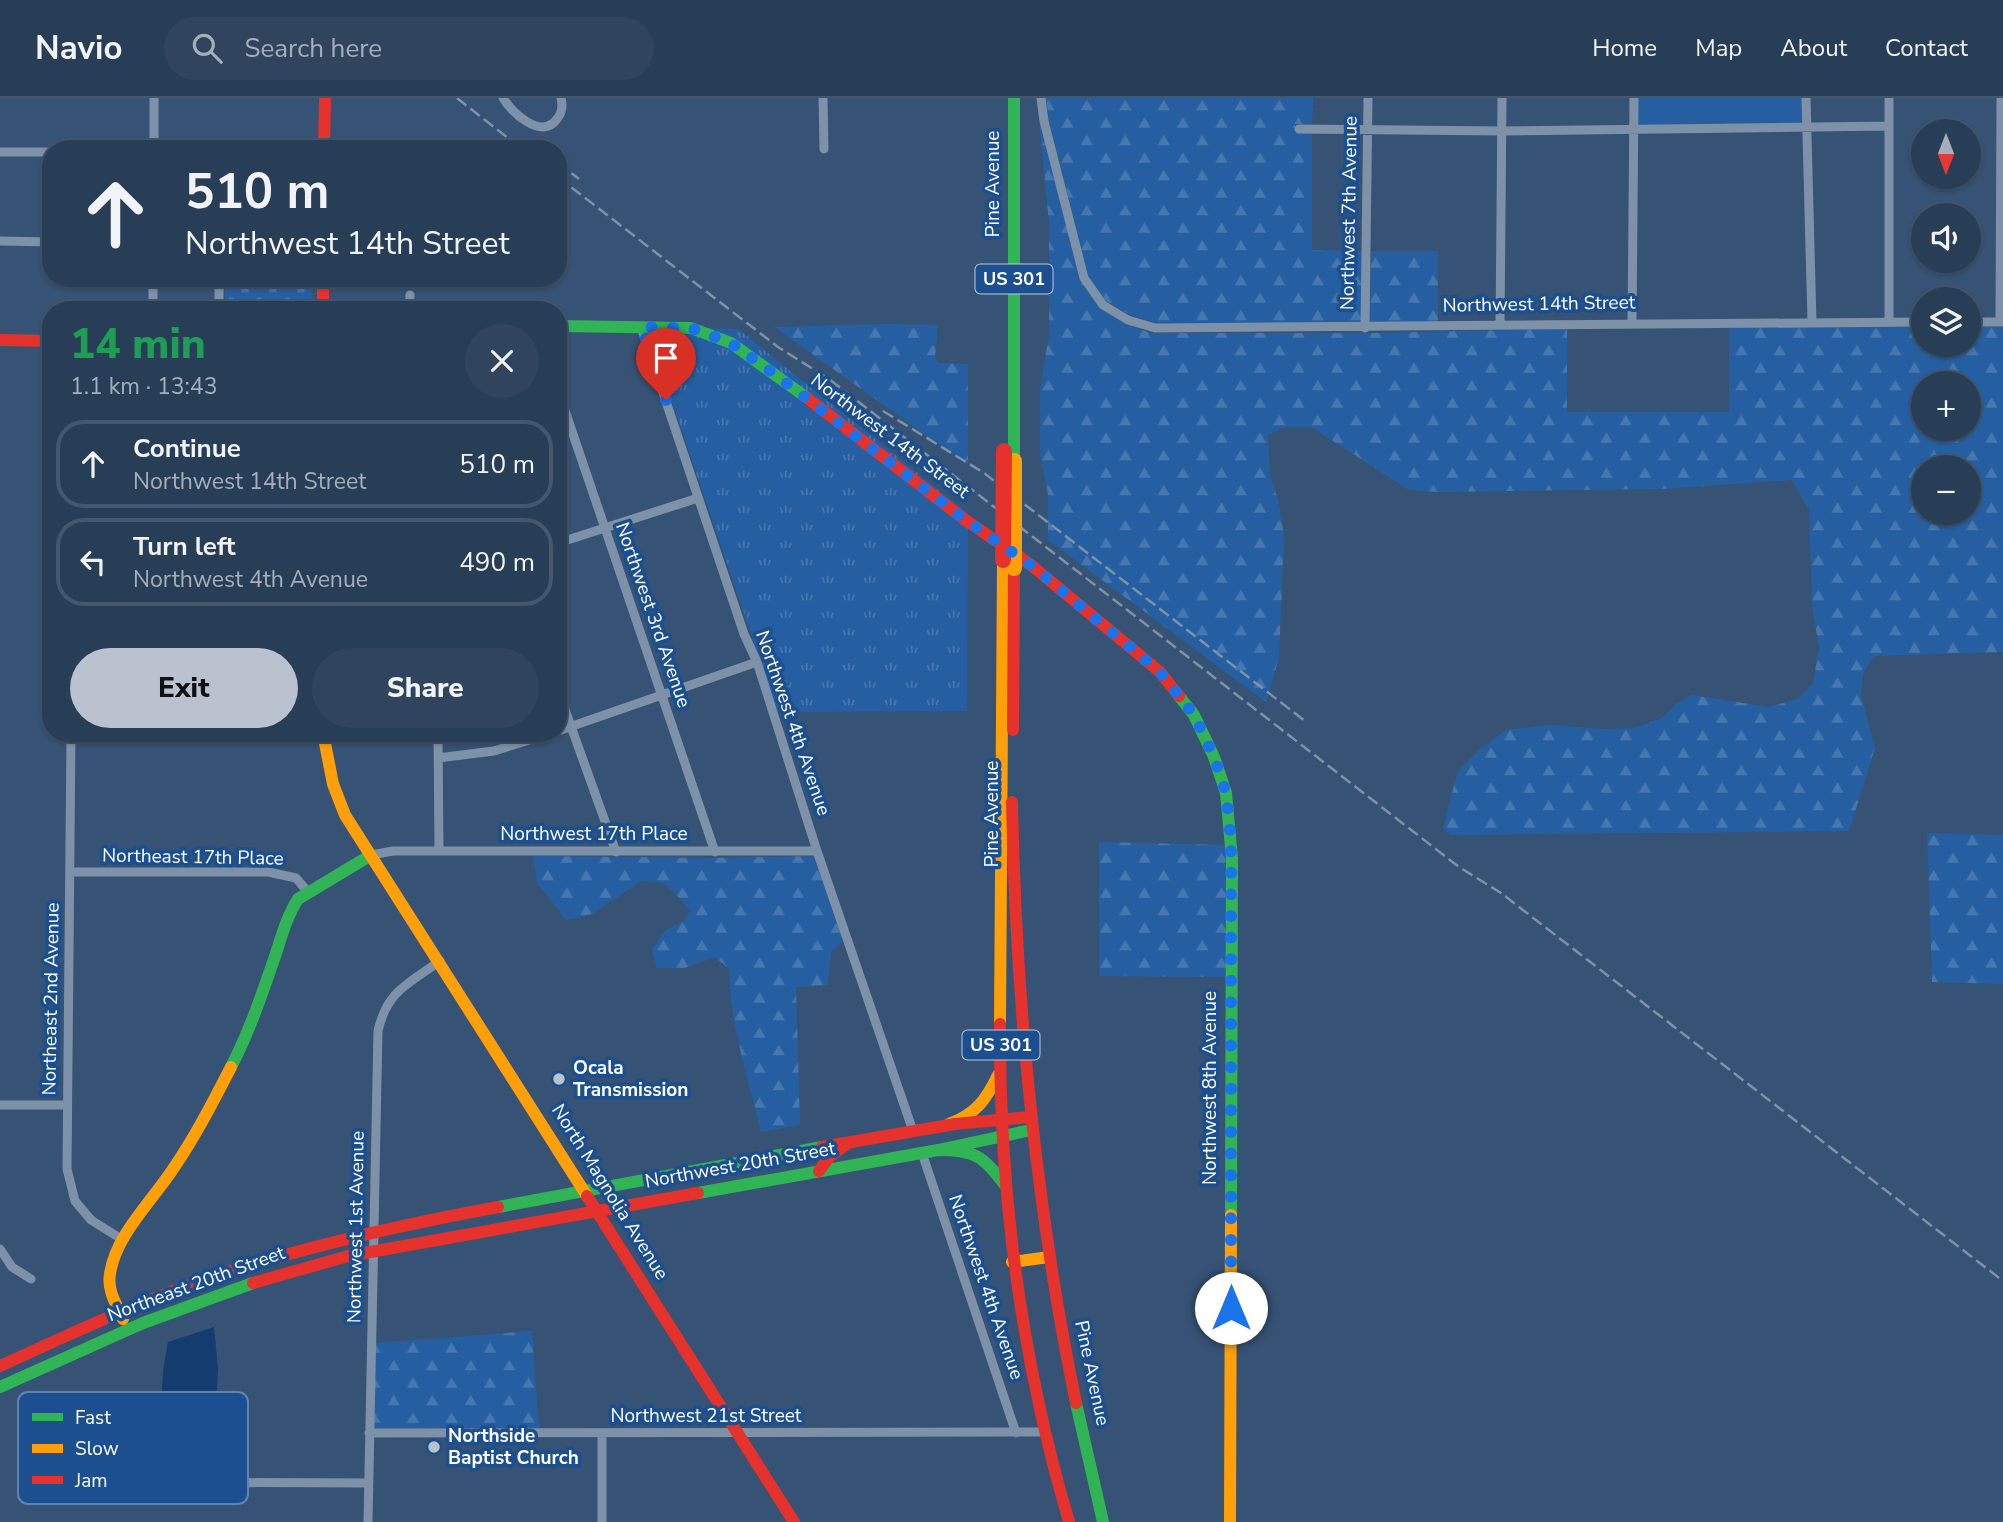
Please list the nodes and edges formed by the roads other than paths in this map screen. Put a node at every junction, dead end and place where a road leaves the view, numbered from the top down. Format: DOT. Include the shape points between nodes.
graph roads {
  1 [pos="154,98"];
  2 [pos="324,98"];
  3 [pos="503,98"];
  4 [pos="561,98"];
  5 [pos="823,98"];
  6 [pos="1003,98"];
  7 [pos="1014,98"];
  8 [pos="1041,98"];
  9 [pos="1368,98"];
  10 [pos="1502,98"];
  11 [pos="1634,98"];
  12 [pos="1806,98"];
  13 [pos="1889,98"];
  14 [pos="2001,98"];
  15 [pos="1806,126"];
  16 [pos="1889,126"];
  17 [pos="1299,129"];
  18 [pos="1368,130"];
  19 [pos="1634,130"];
  20 [pos="1502,131"];
  21 [pos="154,140"];
  22 [pos="324,140"];
  23 [pos="824,149"];
  24 [pos="0,152"];
  25 [pos="42,152"];
  26 [pos="0,241"];
  27 [pos="42,242"];
  28 [pos="410,295"];
  29 [pos="410,301"];
  30 [pos="1812,322"];
  31 [pos="1889,322"];
  32 [pos="1911,322"];
  33 [pos="1981,322"];
  34 [pos="2002,322"];
  35 [pos="1632,323"];
  36 [pos="1500,325"];
  37 [pos="567,326"];
  38 [pos="642,327"];
  39 [pos="1365,328"];
  40 [pos="0,340"];
  41 [pos="42,341"];
  42 [pos="567,416"];
  43 [pos="1009,456"];
  44 [pos="698,498"];
  45 [pos="605,527"];
  46 [pos="567,540"];
  47 [pos="757,662"];
  48 [pos="1160,672"];
  49 [pos="661,695"];
  50 [pos="567,714"];
  51 [pos="572,727"];
  52 [pos="567,729"];
  53 [pos="71,742"];
  54 [pos="325,742"];
  55 [pos="438,742"];
  56 [pos="523,742"];
  57 [pos="438,758"];
  58 [pos="817,850"];
  59 [pos="439,851"];
  60 [pos="616,852"];
  61 [pos="715,852"];
  62 [pos="371,855"];
  63 [pos="70,872"];
  64 [pos="308,892"];
  65 [pos="1009,955"];
  66 [pos="440,961"];
  67 [pos="1001,1066"];
  68 [pos="0,1105"];
  69 [pos="67,1105"];
  70 [pos="1001,1118"];
  71 [pos="949,1124"];
  72 [pos="1030,1124"];
  73 [pos="913,1130"];
  74 [pos="1002,1135"];
  75 [pos="850,1142"];
  76 [pos="930,1151"];
  77 [pos="820,1171"];
  78 [pos="1004,1184"];
  79 [pos="585,1191"];
  80 [pos="598,1212"];
  81 [pos="374,1233"];
  82 [pos="123,1240"];
  83 [pos="0,1249"];
  84 [pos="373,1251"];
  85 [pos="1049,1257"];
  86 [pos="1012,1262"];
  87 [pos="31,1279"];
  88 [pos="119,1313"];
  89 [pos="129,1328"];
  90 [pos="0,1366"];
  91 [pos="0,1387"];
  92 [pos="1044,1432"];
  93 [pos="369,1433"];
  94 [pos="602,1433"];
  95 [pos="738,1433"];
  96 [pos="1016,1433"];
  97 [pos="248,1483"];
  98 [pos="368,1483"];
  99 [pos="368,1522"];
  100 [pos="602,1522"];
  101 [pos="794,1522"];
  102 [pos="1069,1522"];
  103 [pos="1103,1522"];
  104 [pos="1230,1522"];
  1 -- 21 [label="street"];
  2 -- 22 [label="main road"];
  3 -- 4 [label="street" via="520,117 542,127 559,118"];
  5 -- 23 [label="street"];
  6 -- 43 [label="main road, Pine Avenue / US 301"];
  7 -- 43 [label="main road, Pine Avenue / US 301"];
  8 -- 39 [label="street, Northwest 14th Street" via="1084,278 1103,305 1128,320 1155,328"];
  9 -- 18 [label="street, Northwest 7th Avenue"];
  10 -- 20 [label="street"];
  11 -- 19 [label="street"];
  12 -- 15 [label="street"];
  13 -- 16 [label="street"];
  14 -- 34 [label="street"];
  15 -- 16 [label="street"];
  15 -- 19 [label="street"];
  15 -- 30 [label="street"];
  16 -- 31 [label="street"];
  17 -- 18 [label="street"];
  18 -- 20 [label="street"];
  18 -- 39 [label="street, Northwest 7th Avenue"];
  19 -- 20 [label="street"];
  19 -- 35 [label="street"];
  20 -- 36 [label="street"];
  24 -- 25 [label="street"];
  26 -- 27 [label="street"];
  28 -- 29 [label="street"];
  30 -- 31 [label="street, Northwest 14th Street"];
  30 -- 35 [label="street, Northwest 14th Street"];
  31 -- 32 [label="street, Northwest 14th Street"];
  33 -- 34 [label="street"];
  35 -- 36 [label="street, Northwest 14th Street"];
  36 -- 39 [label="street, Northwest 14th Street"];
  37 -- 38 [label="main road, Northwest 14th Street"];
  38 -- 44 [label="street, Northwest 4th Avenue"];
  38 -- 48 [label="main road, Northwest 14th Street" via="691,328 731,343 1031,565"];
  40 -- 41 [label="main road"];
  42 -- 45 [label="street, Northwest 3rd Avenue"];
  43 -- 65 [label="main road, Pine Avenue / US 301, bridge"];
  44 -- 45 [label="street"];
  44 -- 47 [label="street, Northwest 4th Avenue"];
  45 -- 46 [label="street"];
  45 -- 49 [label="street, Northwest 3rd Avenue"];
  47 -- 49 [label="street"];
  47 -- 58 [label="street, Northwest 4th Avenue"];
  48 -- 104 [label="main road, Northwest 8th Avenue" via="1194,715 1209,746 1226,793 1230,820"];
  49 -- 51 [label="street"];
  49 -- 61 [label="street, Northwest 3rd Avenue"];
  50 -- 51 [label="street"];
  51 -- 52 [label="street"];
  51 -- 60 [label="street"];
  53 -- 63 [label="street, Northeast 2nd Avenue"];
  54 -- 62 [label="main road, North Magnolia Avenue" via="345,815"];
  55 -- 57 [label="street"];
  56 -- 57 [label="street"];
  57 -- 59 [label="street"];
  58 -- 61 [label="street, Northwest 17th Place"];
  58 -- 73 [label="street, Northwest 4th Avenue"];
  59 -- 60 [label="street, Northwest 17th Place"];
  59 -- 62 [label="street, Northwest 17th Place"];
  60 -- 61 [label="street, Northwest 17th Place"];
  62 -- 64 [label="main road"];
  62 -- 66 [label="main road, North Magnolia Avenue"];
  63 -- 64 [label="street, Northeast 17th Place" via="268,872 296,878"];
  63 -- 69 [label="street, Northeast 2nd Avenue"];
  64 -- 82 [label="main road" via="291,910 243,1043 209,1110"];
  65 -- 67 [label="main road, Pine Avenue / US 301"];
  65 -- 72 [label="main road, Pine Avenue / US 301"];
  66 -- 79 [label="main road, North Magnolia Avenue"];
  66 -- 81 [label="street, Northwest 1st Avenue" via="392,996 377,1031"];
  67 -- 70 [label="main road, Pine Avenue / US 301"];
  67 -- 71 [label="main road" via="979,1110"];
  68 -- 69 [label="street"];
  69 -- 82 [label="street, Northeast 2nd Avenue" via="67,1169 75,1201 91,1220"];
  70 -- 71 [label="main road, Northwest 20th Street"];
  70 -- 72 [label="main road, Northwest 20th Street"];
  70 -- 74 [label="main road, Pine Avenue / US 301"];
  71 -- 73 [label="main road, Northwest 20th Street"];
  72 -- 74 [label="main road, Northwest 20th Street"];
  72 -- 85 [label="main road, Pine Avenue / US 301"];
  73 -- 75 [label="main road, Northwest 20th Street"];
  74 -- 76 [label="main road, Northwest 20th Street"];
  74 -- 78 [label="main road, Pine Avenue / US 301"];
  75 -- 77 [label="main road" via="829,1157"];
  75 -- 79 [label="main road, Northwest 20th Street"];
  76 -- 77 [label="main road, Northwest 20th Street"];
  76 -- 78 [label="main road" via="967,1150 979,1155"];
  76 -- 96 [label="street, Northwest 4th Avenue"];
  77 -- 80 [label="main road, Northwest 20th Street"];
  78 -- 86 [label="main road, Pine Avenue / US 301"];
  79 -- 80 [label="main road, North Magnolia Avenue"];
  79 -- 81 [label="main road, Northwest 20th Street"];
  80 -- 84 [label="main road, Northwest 20th Street"];
  80 -- 95 [label="main road, North Magnolia Avenue"];
  81 -- 84 [label="street, Northwest 1st Avenue"];
  81 -- 88 [label="main road, Northeast 20th Street" via="250,1265"];
  82 -- 88 [label="main road" via="109,1276"];
  83 -- 87 [label="street" via="12,1267"];
  84 -- 89 [label="main road, Northeast 20th Street" via="255,1283"];
  84 -- 93 [label="street, Northwest 1st Avenue"];
  85 -- 86 [label="main road"];
  85 -- 103 [label="main road, Pine Avenue / US 301"];
  86 -- 92 [label="main road, Pine Avenue / US 301"];
  88 -- 89 [label="main road"];
  88 -- 90 [label="main road, Northeast 20th Street"];
  89 -- 91 [label="main road, Northeast 20th Street"];
  92 -- 96 [label="street, Northwest 21st Street"];
  92 -- 102 [label="main road, Pine Avenue / US 301"];
  93 -- 94 [label="street, Northwest 21st Street"];
  93 -- 98 [label="street, Northwest 1st Avenue"];
  94 -- 95 [label="street, Northwest 21st Street"];
  94 -- 100 [label="street"];
  95 -- 96 [label="street, Northwest 21st Street"];
  95 -- 101 [label="main road, North Magnolia Avenue"];
  97 -- 98 [label="street"];
  98 -- 99 [label="street, Northwest 1st Avenue"];
}
